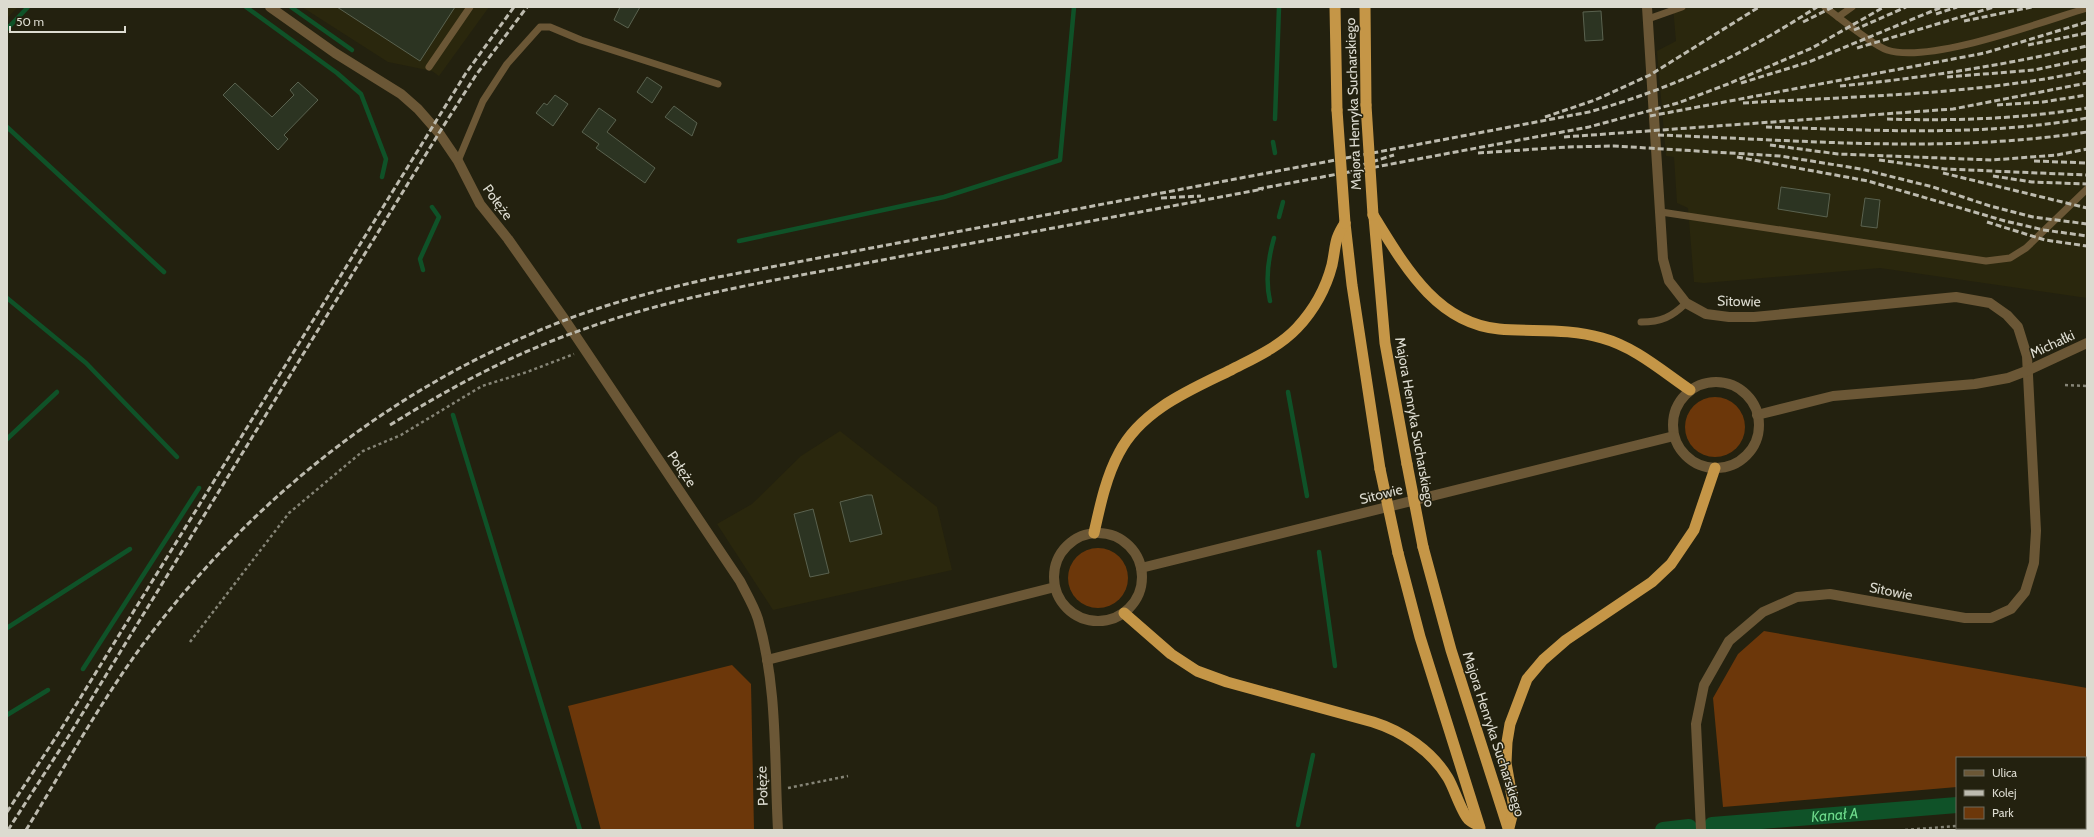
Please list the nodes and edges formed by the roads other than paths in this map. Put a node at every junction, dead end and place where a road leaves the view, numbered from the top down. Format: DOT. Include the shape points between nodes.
graph roads {
  1 [pos="270,7"];
  2 [pos="470,7"];
  3 [pos="1335,7"];
  4 [pos="1365,7"];
  5 [pos="1647,7"];
  6 [pos="1682,7"];
  7 [pos="1825,7"];
  8 [pos="1852,7"];
  9 [pos="2087,8"];
  10 [pos="1838,17"];
  11 [pos="1648,19"];
  12 [pos="429,67"];
  13 [pos="718,84"];
  14 [pos="458,161"];
  15 [pos="2087,189"];
  16 [pos="1661,212"];
  17 [pos="1373,215"];
  18 [pos="1346,223"];
  19 [pos="1686,303"];
  20 [pos="1642,322"];
  21 [pos="2087,343"];
  22 [pos="2029,370"];
  23 [pos="1690,390"];
  24 [pos="1758,415"];
  25 [pos="1674,436"];
  26 [pos="1715,468"];
  27 [pos="1094,533"];
  28 [pos="1141,568"];
  29 [pos="1055,587"];
  30 [pos="1124,613"];
  31 [pos="767,660"];
  32 [pos="1480,828"];
  33 [pos="1509,829"];
  34 [pos="778,830"];
  35 [pos="1701,830"];
  1 -- 14 [label="street, Połęże" via="335,53 401,94 428,120"];
  2 -- 12 [label="lane"];
  3 -- 18 [label="highway, Majora Henryka Sucharskiego, bridge" via="1337,110"];
  4 -- 17 [label="highway, Majora Henryka Sucharskiego, bridge" via="1366,105"];
  5 -- 11 [label="street, Sitowie"];
  6 -- 11 [label="lane"];
  7 -- 10 [label="lane"];
  8 -- 10 [label="lane"];
  9 -- 10 [label="lane" via="1979,41 1912,54 1885,50"];
  11 -- 16 [label="street, Sitowie"];
  13 -- 14 [label="lane" via="581,40 550,27 540,27 507,64 484,101"];
  14 -- 31 [label="street, Połęże" via="480,204 508,239 740,580 758,617"];
  15 -- 16 [label="lane" via="2026,248 2010,258 1986,261"];
  16 -- 19 [label="street, Sitowie" via="1664,259 1669,281"];
  17 -- 23 [label="highway" via="1417,282 1444,307 1460,317 1497,329 1567,332 1603,338 1634,351"];
  17 -- 33 [label="highway, Majora Henryka Sucharskiego, bridge" via="1385,343 1406,464 1424,547 1450,650"];
  18 -- 27 [label="highway" via="1336,236 1331,266 1324,286 1313,309 1297,328 1262,354 1171,401 1129,437 1110,472"];
  18 -- 32 [label="highway, Majora Henryka Sucharskiego, bridge" via="1353,292 1380,469 1398,553 1420,637"];
  19 -- 20 [label="lane" via="1678,311 1661,320"];
  19 -- 22 [label="street, Sitowie" via="1706,314 1729,318 1930,298 1972,298 1990,303 2018,327"];
  21 -- 22 [label="street, Michałki"];
  22 -- 24 [label="street" via="2008,378 1975,384 1833,396"];
  22 -- 35 [label="street, Sitowie" via="2036,531 2034,563 2025,592 2010,609 1991,618 1958,617 1830,594 1796,597 1764,612 1729,642 1704,684 1696,724"];
  23 -- 24 [label="street" via="1716,382 1730,385 1743,392 1752,402"];
  23 -- 25 [label="street" via="1677,406 1673,425"];
  24 -- 26 [label="street" via="1757,437 1752,447 1736,462"];
  25 -- 26 [label="street" via="1678,446 1689,458 1704,466"];
  25 -- 28 [label="street, Sitowie"];
  26 -- 33 [label="highway" via="1694,530 1671,564 1652,582 1566,640 1543,660 1527,679 1510,724 1507,742 1506,763 1514,808"];
  27 -- 28 [label="street" via="1115,537 1124,542 1138,558"];
  27 -- 29 [label="street" via="1074,540 1059,556 1054,576"];
  28 -- 30 [label="street" via="1141,588 1134,602"];
  29 -- 30 [label="street" via="1063,605 1078,617 1087,620 1106,620"];
  29 -- 31 [label="street"];
  30 -- 32 [label="highway" via="1171,654 1197,671 1227,682 1385,726 1411,740 1424,750 1448,777 1468,819"];
  31 -- 34 [label="street, Połęże" via="774,712"];
}
